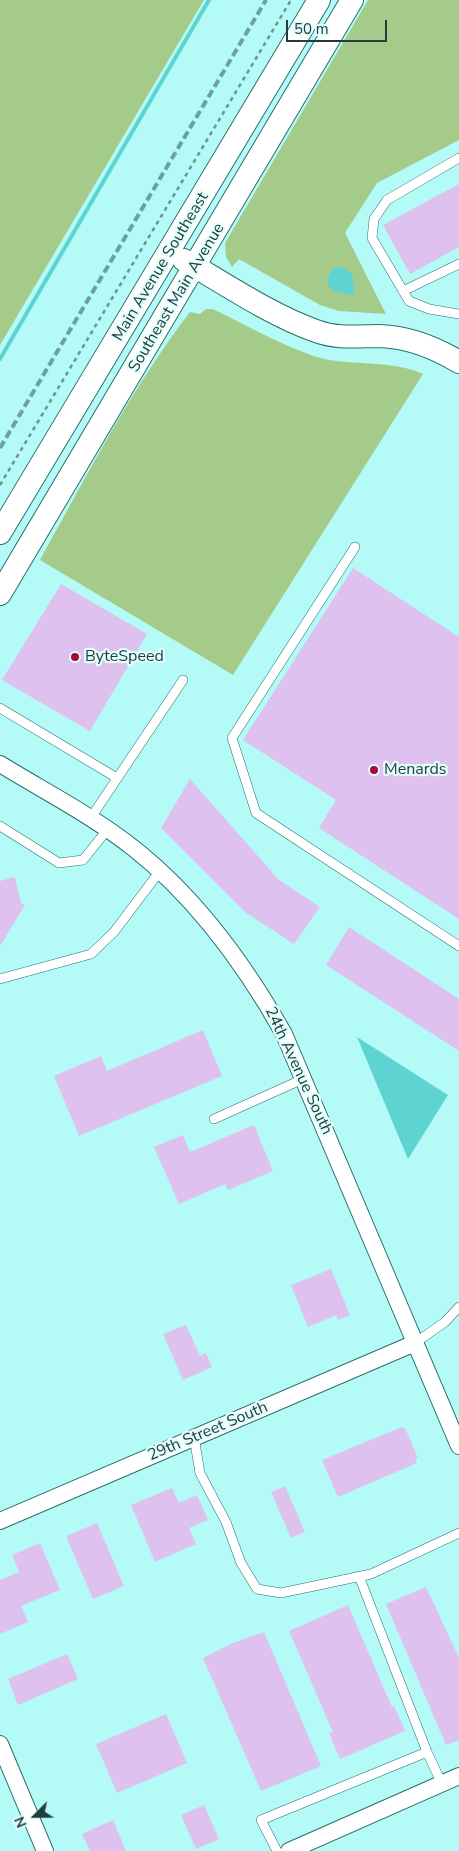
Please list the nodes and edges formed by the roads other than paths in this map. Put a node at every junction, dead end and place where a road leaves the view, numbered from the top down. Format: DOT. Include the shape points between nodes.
graph roads {
  1 [pos="319,0"];
  2 [pos="352,0"];
  3 [pos="459,158"];
  4 [pos="170,252"];
  5 [pos="459,264"];
  6 [pos="196,267"];
  7 [pos="404,291"];
  8 [pos="459,314"];
  9 [pos="459,362"];
  10 [pos="0,532"];
  11 [pos="355,547"];
  12 [pos="0,594"];
  13 [pos="183,680"];
  14 [pos="0,708"];
  15 [pos="0,764"];
  16 [pos="117,778"];
  17 [pos="90,819"];
  18 [pos="0,826"];
  19 [pos="107,830"];
  20 [pos="160,871"];
  21 [pos="459,946"];
  22 [pos="0,979"];
  23 [pos="303,1079"];
  24 [pos="214,1118"];
  25 [pos="459,1307"];
  26 [pos="415,1342"];
  27 [pos="194,1437"];
  28 [pos="459,1446"];
  29 [pos="0,1521"];
  30 [pos="459,1534"];
  31 [pos="359,1576"];
  32 [pos="0,1744"];
  33 [pos="427,1752"];
  34 [pos="459,1776"];
  35 [pos="442,1784"];
  36 [pos="45,1851"];
  37 [pos="277,1851"];
  38 [pos="288,1851"];
  1 -- 4 [label="main road, Main Avenue Southeast"];
  2 -- 6 [label="main road, Southeast Main Avenue"];
  3 -- 7 [label="lane" via="387,200 374,218 372,238"];
  4 -- 6 [label="main road"];
  4 -- 10 [label="main road, Main Avenue Southeast"];
  5 -- 7 [label="lane"];
  6 -- 9 [label="main road" via="243,296 316,332 346,338 380,336 413,340"];
  6 -- 12 [label="main road, Southeast Main Avenue"];
  7 -- 8 [label="lane" via="409,300 429,309"];
  11 -- 21 [label="lane" via="232,738 256,813"];
  13 -- 16 [label="lane"];
  14 -- 16 [label="lane"];
  15 -- 17 [label="street, 24th Avenue South"];
  16 -- 17 [label="lane"];
  17 -- 19 [label="street, 24th Avenue South"];
  18 -- 19 [label="lane" via="60,863 84,860"];
  19 -- 20 [label="street, 24th Avenue South"];
  20 -- 22 [label="lane" via="114,932 91,954"];
  20 -- 23 [label="street, 24th Avenue South" via="216,931 257,985 284,1034"];
  23 -- 24 [label="lane"];
  23 -- 26 [label="street, 24th Avenue South"];
  25 -- 26 [label="lane" via="446,1322"];
  26 -- 27 [label="street, 29th Street South"];
  26 -- 28 [label="street, 24th Avenue South"];
  27 -- 29 [label="street, 29th Street South"];
  27 -- 31 [label="lane" via="200,1473 226,1522 241,1563 257,1589 280,1593"];
  30 -- 31 [label="lane" via="371,1574"];
  31 -- 33 [label="lane"];
  32 -- 36 [label="street"];
  33 -- 35 [label="lane"];
  33 -- 37 [label="lane" via="260,1820"];
  34 -- 35 [label="street"];
  35 -- 38 [label="street"];
}
